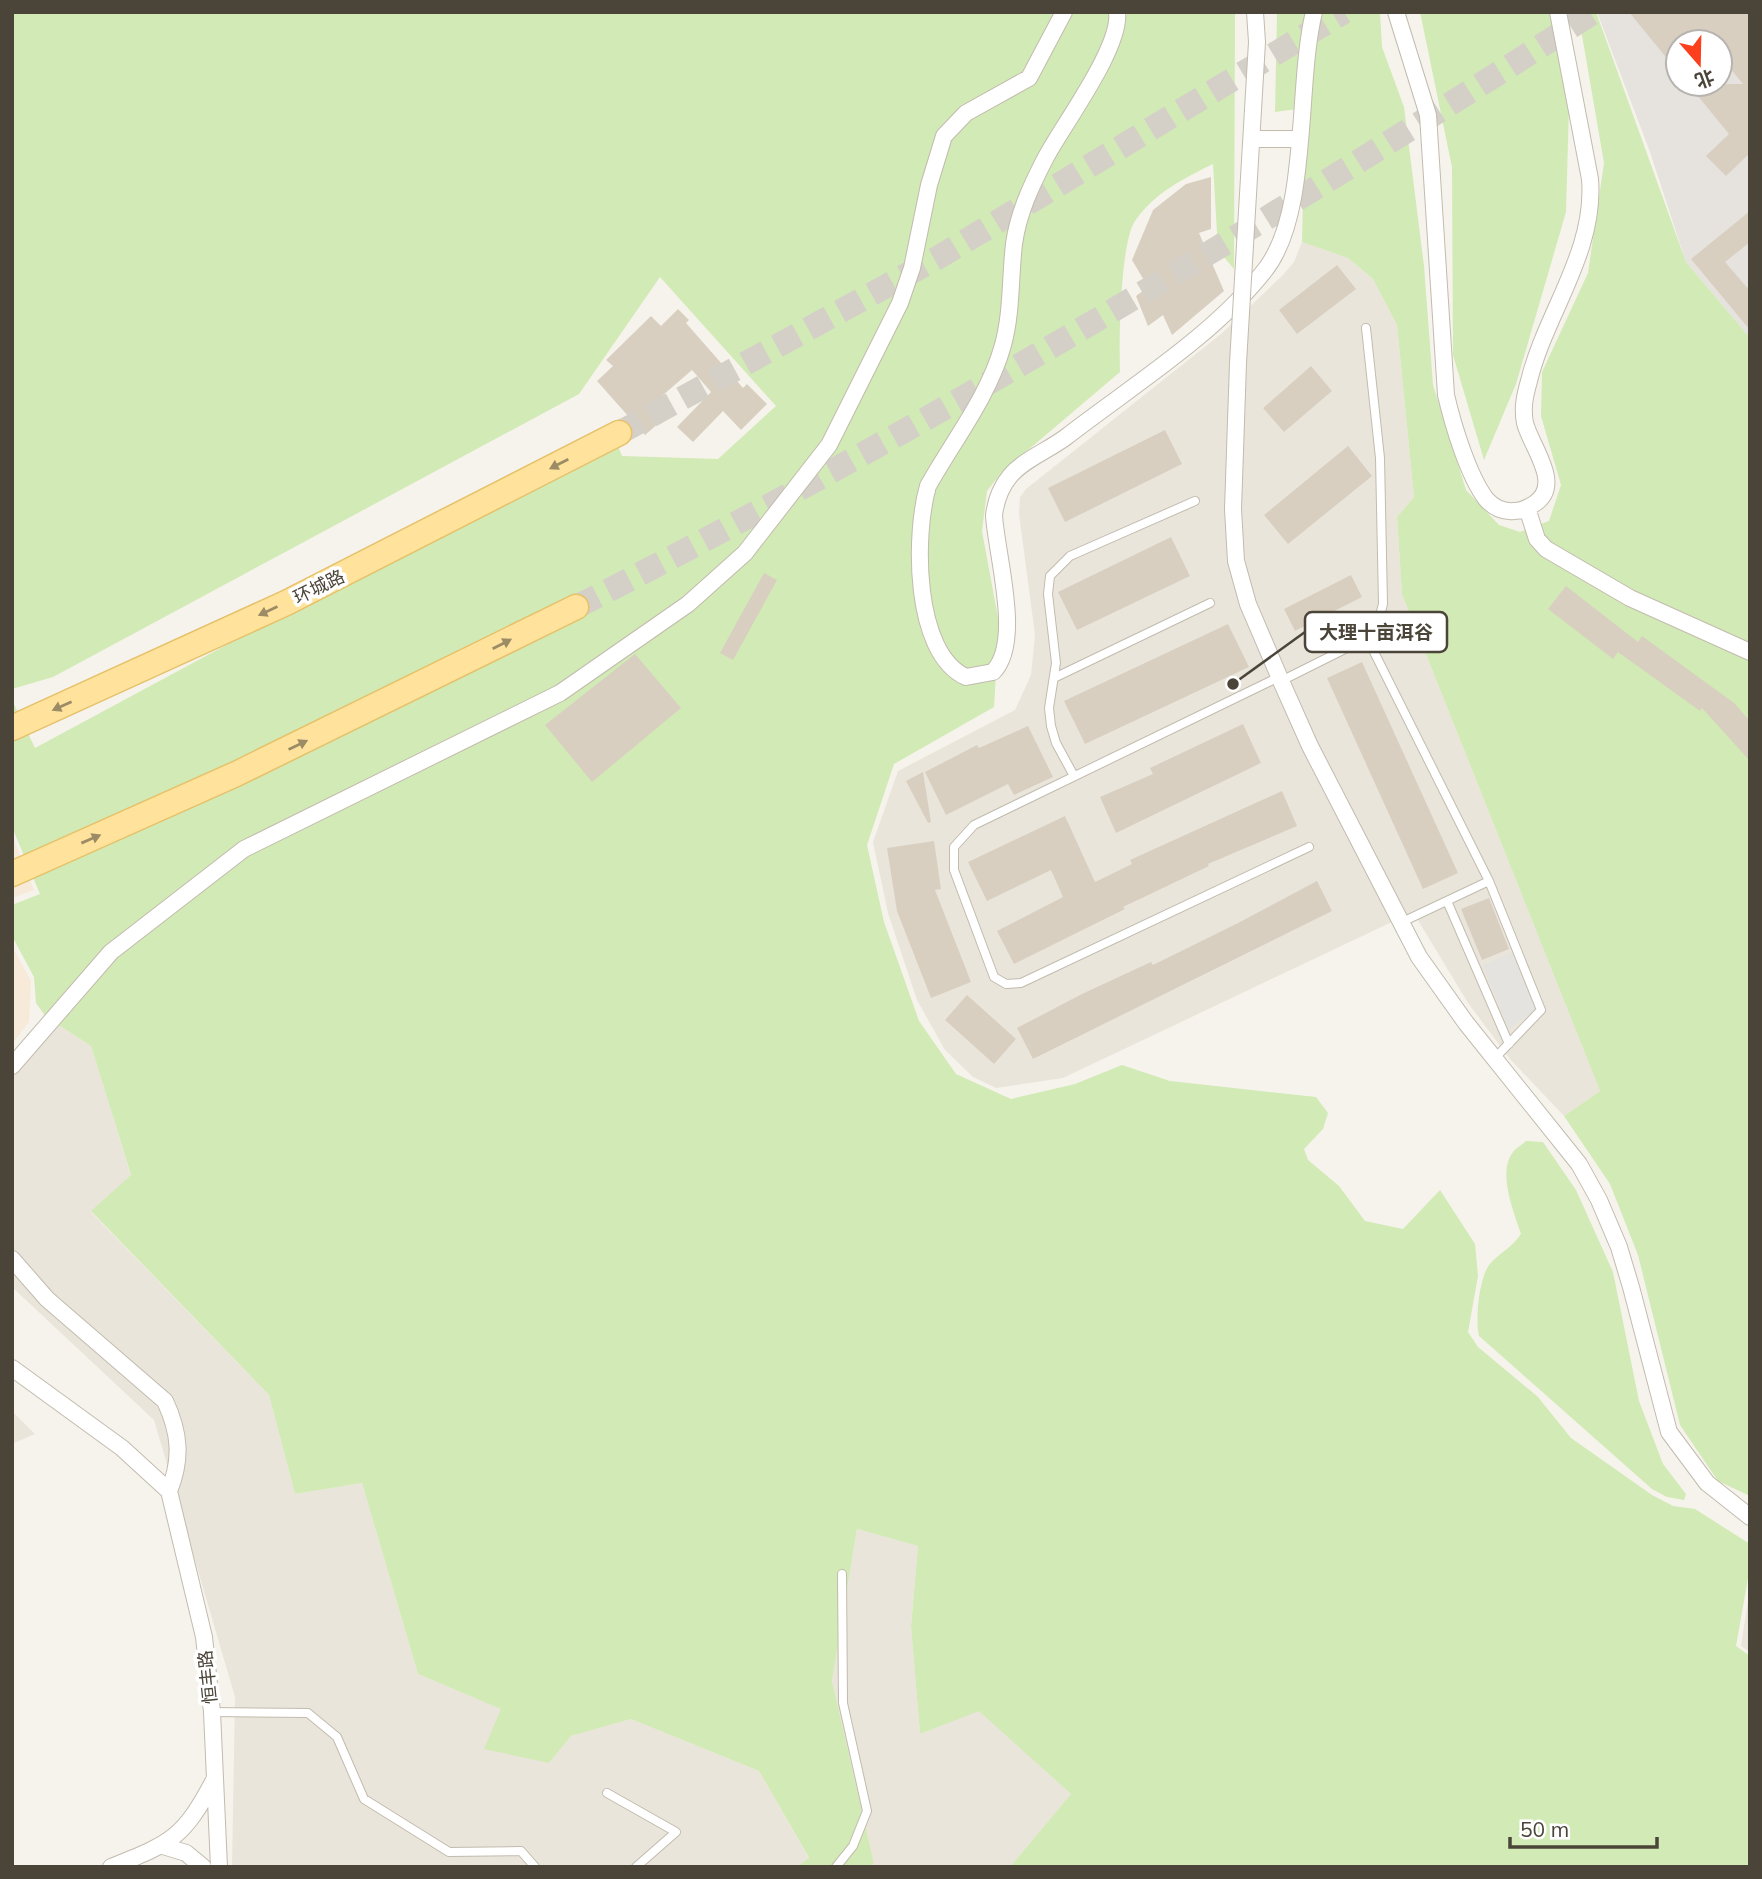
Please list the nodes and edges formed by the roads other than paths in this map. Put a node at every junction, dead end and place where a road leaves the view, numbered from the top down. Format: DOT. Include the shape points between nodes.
graph roads {
  1 [pos="1064,12"];
  2 [pos="1117,12"];
  3 [pos="1255,12"];
  4 [pos="1314,12"];
  5 [pos="1396,12"];
  6 [pos="1558,12"];
  7 [pos="1253,139"];
  8 [pos="1298,139"];
  9 [pos="1366,328"];
  10 [pos="619,433"];
  11 [pos="1195,501"];
  12 [pos="1527,508"];
  13 [pos="1210,603"];
  14 [pos="576,607"];
  15 [pos="1367,638"];
  16 [pos="1750,652"];
  17 [pos="1054,678"];
  18 [pos="1280,679"];
  19 [pos="12,728"];
  20 [pos="1074,776"];
  21 [pos="1309,848"];
  22 [pos="20,870"];
  23 [pos="1489,881"];
  24 [pos="1447,901"];
  25 [pos="1400,923"];
  26 [pos="1509,1044"];
  27 [pos="1495,1058"];
  28 [pos="12,1066"];
  29 [pos="12,1259"];
  30 [pos="12,1368"];
  31 [pos="169,1491"];
  32 [pos="1750,1517"];
  33 [pos="842,1574"];
  34 [pos="212,1712"];
  35 [pos="215,1779"];
  36 [pos="607,1793"];
  37 [pos="163,1846"];
  38 [pos="111,1867"];
  39 [pos="203,1867"];
  40 [pos="219,1867"];
  41 [pos="535,1867"];
  42 [pos="636,1867"];
  43 [pos="836,1867"];
  1 -- 28 [label="street" via="1029,78 966,113 944,136 900,303 829,445 745,553 688,604 559,693 244,849 111,952"];
  2 -- 8 [label="street" via="1117,28 1092,81 1048,152 1023,206 998,362 924,500 920,545 927,615 942,659 957,673 986,675 999,666 1004,653 1006,613 994,514 999,491 1015,471 1217,319 1266,269 1289,217"];
  3 -- 7 [label="street"];
  4 -- 8 [label="street" via="1306,45"];
  5 -- 12 [label="street" via="1428,115 1441,346 1450,413 1487,500 1506,511"];
  6 -- 12 [label="street" via="1590,179 1590,202 1570,278 1535,361 1523,404 1547,481 1542,497"];
  7 -- 8 [label="street"];
  7 -- 18 [label="street, bridge" via="1233,509 1236,561 1248,604"];
  9 -- 15 [label="lane" via="1380,458 1383,604 1375,634"];
  10 -- 19 [label="main road, 环城路, one-way" via="286,603"];
  11 -- 17 [label="lane" via="1070,555 1054,569 1048,587 1056,641"];
  12 -- 16 [label="street" via="1546,549 1630,598"];
  13 -- 17 [label="lane"];
  22 -- 14 [label="main road, one-way" via="236,774"];
  15 -- 18 [label="lane"];
  15 -- 23 [label="lane"];
  17 -- 20 [label="lane" via="1051,726"];
  18 -- 20 [label="lane"];
  18 -- 25 [label="street"];
  20 -- 21 [label="lane" via="974,824 954,847 954,870 988,967 1000,982 1036,978"];
  23 -- 24 [label="lane"];
  23 -- 26 [label="lane" via="1541,1010"];
  24 -- 25 [label="lane"];
  24 -- 26 [label="lane"];
  25 -- 27 [label="street" via="1438,985"];
  26 -- 27 [label="lane"];
  27 -- 32 [label="street" via="1579,1164 1599,1200 1628,1277 1669,1432 1707,1483"];
  29 -- 31 [label="street" via="47,1299 165,1401 174,1423 179,1465"];
  30 -- 31 [label="street" via="122,1448"];
  31 -- 34 [label="street, 恒丰路" via="204,1637"];
  33 -- 43 [label="lane" via="843,1703 867,1811 853,1846"];
  34 -- 35 [label="street, 恒丰路"];
  34 -- 41 [label="lane" via="308,1713 337,1737 365,1799 449,1852 521,1851"];
  35 -- 37 [label="street" via="193,1818"];
  35 -- 40 [label="street, 恒丰路"];
  36 -- 42 [label="lane" via="676,1832"];
  37 -- 38 [label="street"];
  37 -- 39 [label="street" via="186,1853"];
}
